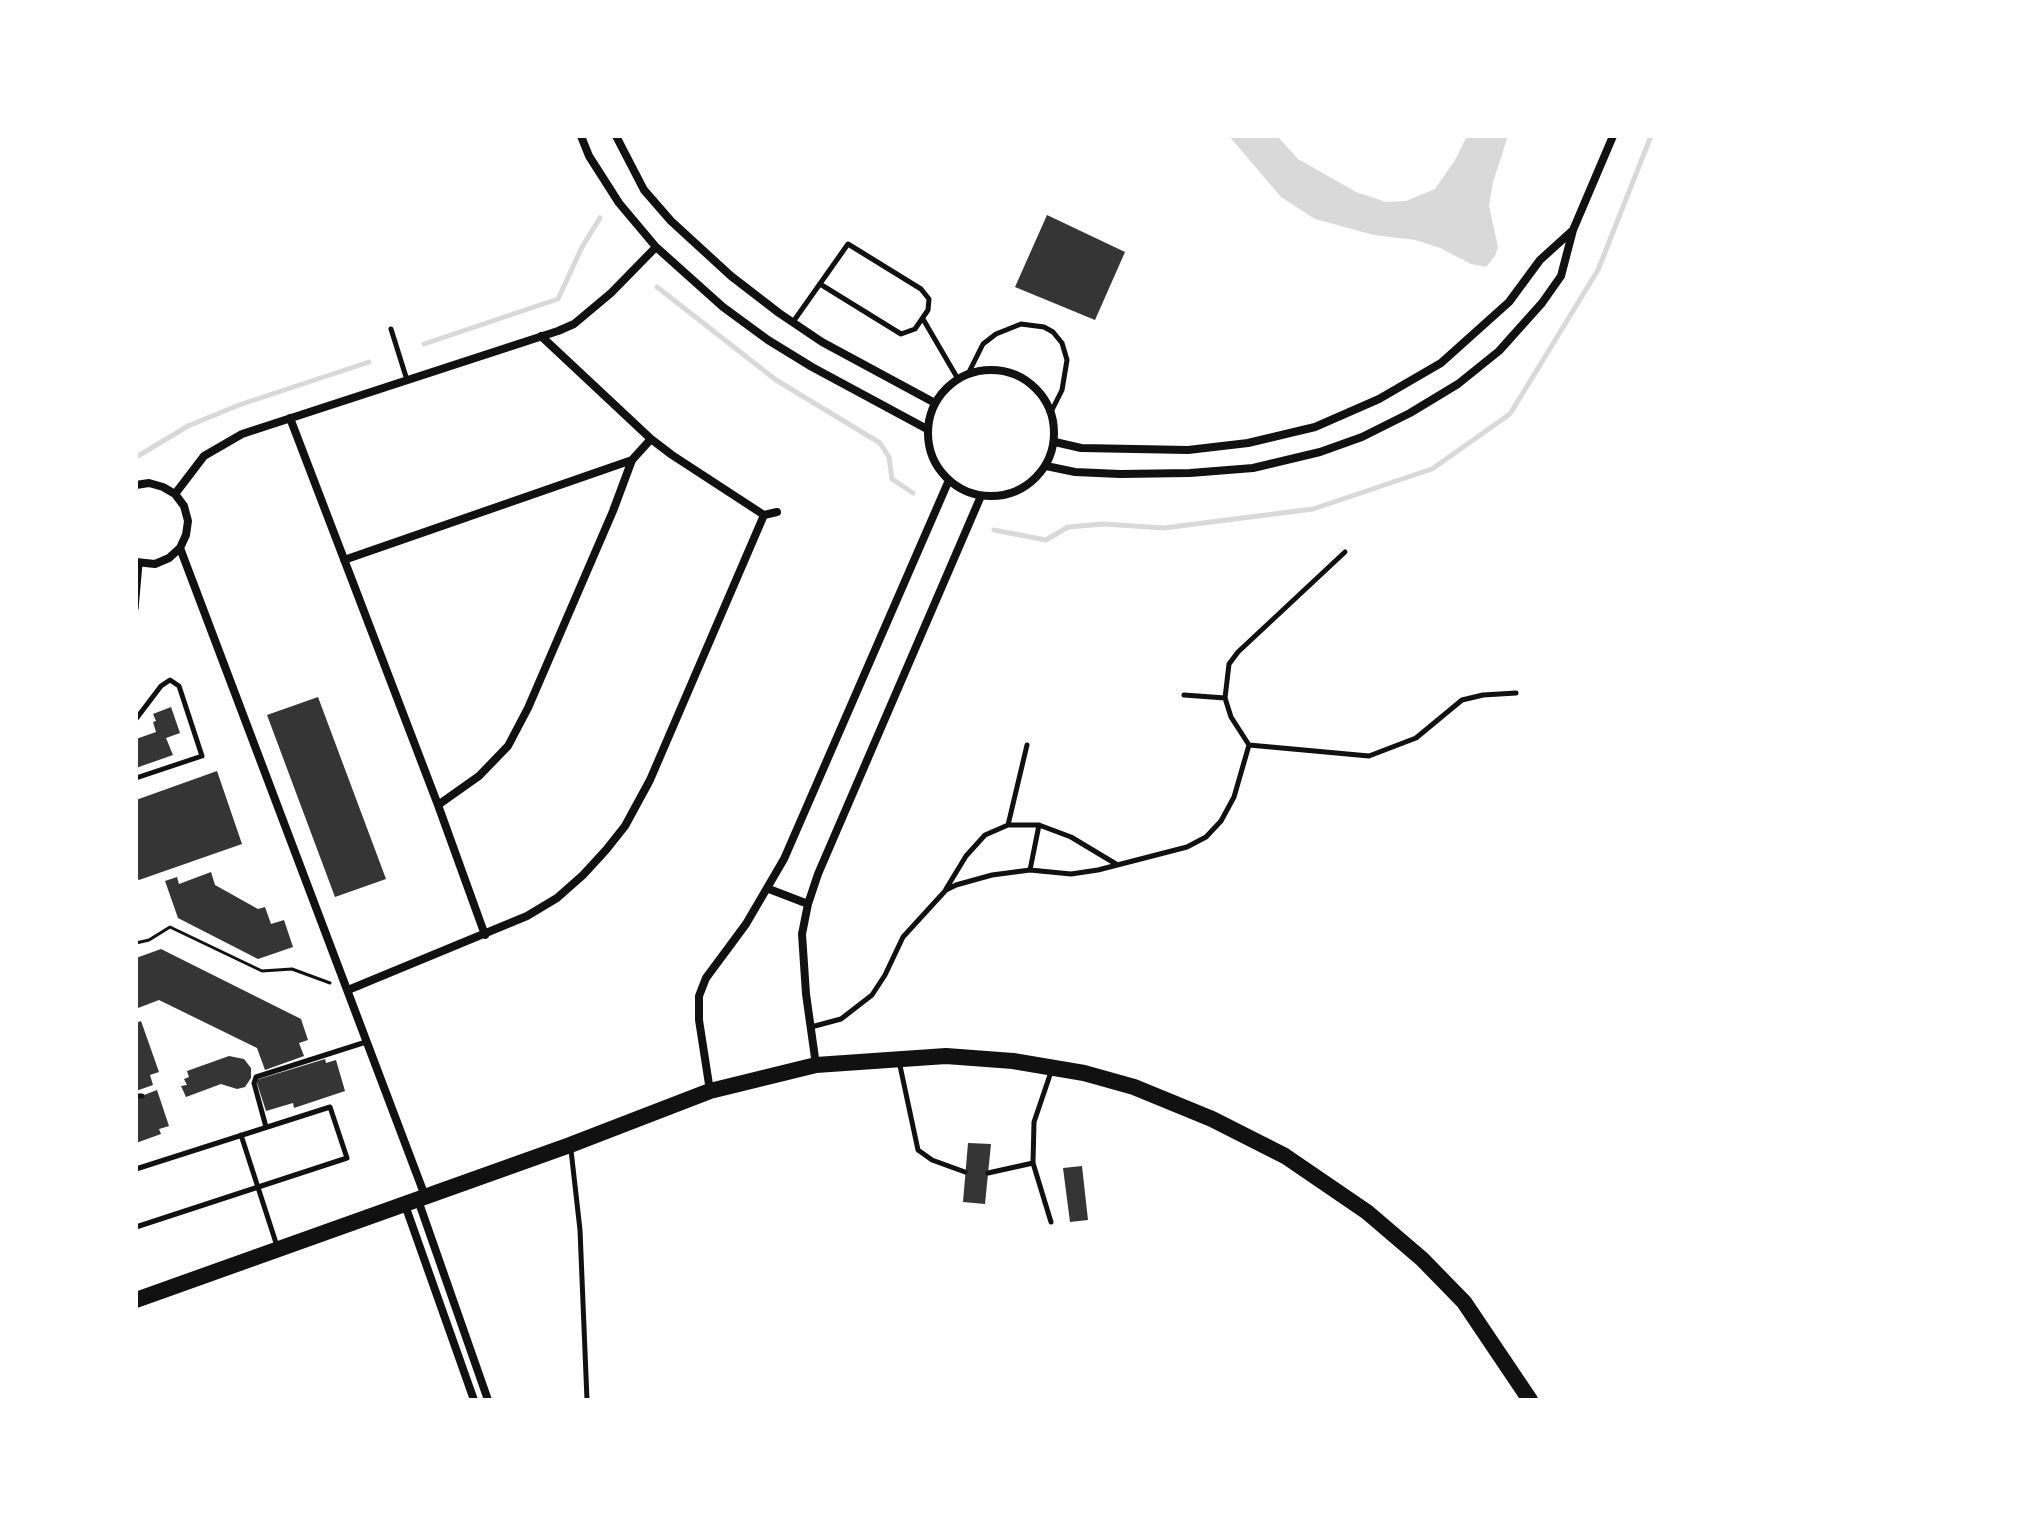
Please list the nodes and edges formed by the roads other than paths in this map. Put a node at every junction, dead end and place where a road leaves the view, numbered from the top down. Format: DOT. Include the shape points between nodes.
graph roads {
  1 [pos="581,136"];
  2 [pos="616,136"];
  3 [pos="1613,136"];
  4 [pos="1573,230"];
  5 [pos="656,247"];
  6 [pos="820,284"];
  7 [pos="923,319"];
  8 [pos="793,322"];
  9 [pos="391,329"];
  10 [pos="541,336"];
  11 [pos="968,374"];
  12 [pos="958,379"];
  13 [pos="407,381"];
  14 [pos="935,403"];
  15 [pos="1051,412"];
  16 [pos="290,418"];
  17 [pos="927,429"];
  18 [pos="651,439"];
  19 [pos="1055,442"];
  20 [pos="632,460"];
  21 [pos="1046,466"];
  22 [pos="949,480"];
  23 [pos="136,485"];
  24 [pos="175,494"];
  25 [pos="981,496"];
  26 [pos="777,512"];
  27 [pos="764,515"];
  28 [pos="180,548"];
  29 [pos="1345,552"];
  30 [pos="344,560"];
  31 [pos="138,563"];
  32 [pos="136,609"];
  33 [pos="1516,693"];
  34 [pos="1184,695"];
  35 [pos="1225,698"];
  36 [pos="136,719"];
  37 [pos="1027,745"];
  38 [pos="1249,745"];
  39 [pos="136,778"];
  40 [pos="438,805"];
  41 [pos="1008,825"];
  42 [pos="1039,825"];
  43 [pos="1118,865"];
  44 [pos="1030,870"];
  45 [pos="769,889"];
  46 [pos="946,890"];
  47 [pos="808,904"];
  48 [pos="485,935"];
  49 [pos="348,990"];
  50 [pos="811,1027"];
  51 [pos="367,1042"];
  52 [pos="898,1058"];
  53 [pos="816,1065"];
  54 [pos="1052,1066"];
  55 [pos="710,1091"];
  56 [pos="266,1127"];
  57 [pos="241,1135"];
  58 [pos="570,1145"];
  59 [pos="1033,1163"];
  60 [pos="136,1169"];
  61 [pos="965,1172"];
  62 [pos="988,1173"];
  63 [pos="257,1188"];
  64 [pos="416,1201"];
  65 [pos="1051,1222"];
  66 [pos="136,1227"];
  67 [pos="279,1251"];
  68 [pos="136,1300"];
  69 [pos="474,1400"];
  70 [pos="488,1400"];
  71 [pos="587,1400"];
  72 [pos="1530,1400"];
  1 -- 5 [label="street" via="619,203"];
  2 -- 8 [label="street" via="644,190 671,221 731,276"];
  3 -- 4 [label="street"];
  4 -- 19 [label="street" via="1540,260 1509,302 1441,363 1379,399 1315,427 1188,450 1081,448"];
  4 -- 21 [label="street" via="1561,276 1499,351 1458,384 1362,437 1290,461 1225,471 1120,474"];
  5 -- 10 [label="street" via="574,324"];
  5 -- 17 [label="street" via="768,340"];
  6 -- 7 [label="lane" via="901,334"];
  6 -- 7 [label="lane" via="848,244 921,289 929,299"];
  6 -- 8 [label="lane"];
  7 -- 12 [label="lane"];
  8 -- 14 [label="street"];
  9 -- 13 [label="lane"];
  10 -- 13 [label="street"];
  10 -- 18 [label="street"];
  11 -- 12 [label="street"];
  11 -- 15 [label="street" via="1001,370 1017,375 1044,397"];
  11 -- 15 [label="lane" via="983,344 996,334 1021,324 1044,327 1062,343 1067,360 1062,390"];
  12 -- 14 [label="street"];
  13 -- 16 [label="street"];
  14 -- 17 [label="street"];
  15 -- 19 [label="street"];
  16 -- 24 [label="street" via="214,449"];
  16 -- 30 [label="street"];
  17 -- 22 [label="street" via="933,457"];
  18 -- 20 [label="street"];
  18 -- 27 [label="street"];
  19 -- 21 [label="street"];
  20 -- 30 [label="street"];
  20 -- 40 [label="street" via="508,746 479,776"];
  21 -- 25 [label="street" via="1019,490"];
  22 -- 25 [label="street"];
  22 -- 45 [label="street"];
  23 -- 24 [label="street" via="149,483"];
  24 -- 28 [label="street" via="188,521"];
  25 -- 47 [label="street"];
  26 -- 27 [label="street"];
  27 -- 48 [label="street" via="650,780 625,826 557,898"];
  28 -- 31 [label="street" via="155,564"];
  28 -- 49 [label="street"];
  29 -- 35 [label="lane" via="1238,652 1229,664"];
  30 -- 40 [label="street"];
  31 -- 32 [label="lane"];
  33 -- 38 [label="lane" via="1462,700 1416,738 1369,756"];
  34 -- 35 [label="lane"];
  35 -- 38 [label="lane"];
  36 -- 39 [label="lane" via="170,680 179,686 202,756"];
  37 -- 41 [label="lane"];
  38 -- 43 [label="lane" via="1234,797 1206,837"];
  40 -- 48 [label="street"];
  41 -- 42 [label="lane"];
  41 -- 46 [label="lane" via="985,835"];
  42 -- 43 [label="lane"];
  42 -- 44 [label="lane"];
  43 -- 44 [label="lane" via="1071,874"];
  44 -- 46 [label="lane"];
  45 -- 47 [label="street"];
  45 -- 55 [label="street" via="699,996"];
  46 -- 50 [label="lane" via="903,937 872,995 841,1019"];
  47 -- 50 [label="street" via="802,934"];
  48 -- 49 [label="street"];
  49 -- 51 [label="street"];
  50 -- 53 [label="street"];
  51 -- 56 [label="lane" via="256,1077"];
  51 -- 64 [label="street"];
  52 -- 53 [label="main road"];
  52 -- 54 [label="main road" via="946,1056"];
  52 -- 61 [label="lane" via="918,1150"];
  53 -- 55 [label="main road"];
  54 -- 59 [label="lane" via="1034,1122"];
  54 -- 72 [label="main road" via="1134,1087 1212,1119 1285,1156 1367,1212 1464,1302"];
  55 -- 58 [label="main road"];
  56 -- 57 [label="lane"];
  56 -- 63 [label="lane" via="330,1107 347,1158"];
  57 -- 60 [label="lane"];
  57 -- 63 [label="lane"];
  58 -- 64 [label="main road"];
  58 -- 71 [label="lane" via="580,1230"];
  59 -- 62 [label="lane"];
  59 -- 65 [label="lane"];
  63 -- 66 [label="lane"];
  63 -- 67 [label="lane"];
  64 -- 67 [label="main road"];
  64 -- 69 [label="street"];
  64 -- 70 [label="street"];
  67 -- 68 [label="main road"];
}
